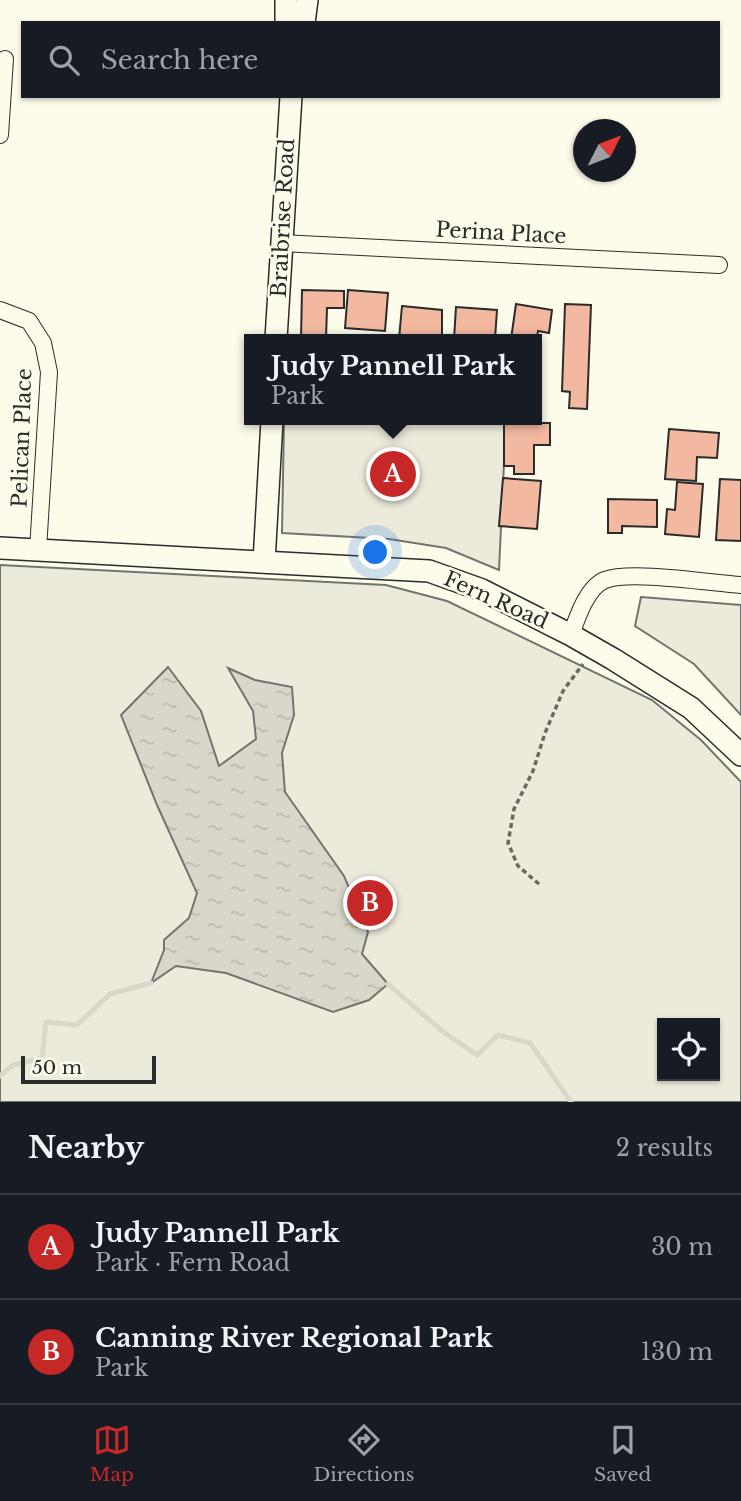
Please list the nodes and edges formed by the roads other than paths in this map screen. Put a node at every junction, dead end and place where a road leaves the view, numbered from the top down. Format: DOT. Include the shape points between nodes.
graph roads {
  1 [pos="286,0"];
  2 [pos="307,0"];
  3 [pos="286,21"];
  4 [pos="304,21"];
  5 [pos="3,59"];
  6 [pos="21,60"];
  7 [pos="291,98"];
  8 [pos="0,135"];
  9 [pos="281,243"];
  10 [pos="719,265"];
  11 [pos="0,310"];
  12 [pos="276,334"];
  13 [pos="272,425"];
  14 [pos="0,548"];
  15 [pos="38,550"];
  16 [pos="264,562"];
  17 [pos="741,585"];
  18 [pos="571,635"];
  19 [pos="741,755"];
  1 -- 3 [label="street"];
  2 -- 4 [label="street"];
  5 -- 6 [label="street"];
  5 -- 8 [label="street"];
  7 -- 9 [label="street, Braibrise Road"];
  9 -- 10 [label="street, Perina Place"];
  9 -- 12 [label="street, Braibrise Road"];
  11 -- 15 [label="street, Pelican Place" via="29,321 43,343 49,372"];
  13 -- 16 [label="street"];
  14 -- 15 [label="street, Fern Road"];
  15 -- 16 [label="street, Fern Road"];
  16 -- 18 [label="street, Fern Road" via="429,571 482,590"];
  17 -- 18 [label="street" via="630,576 603,580 584,601"];
  18 -- 19 [label="street, Fern Road" via="691,708"];
}
